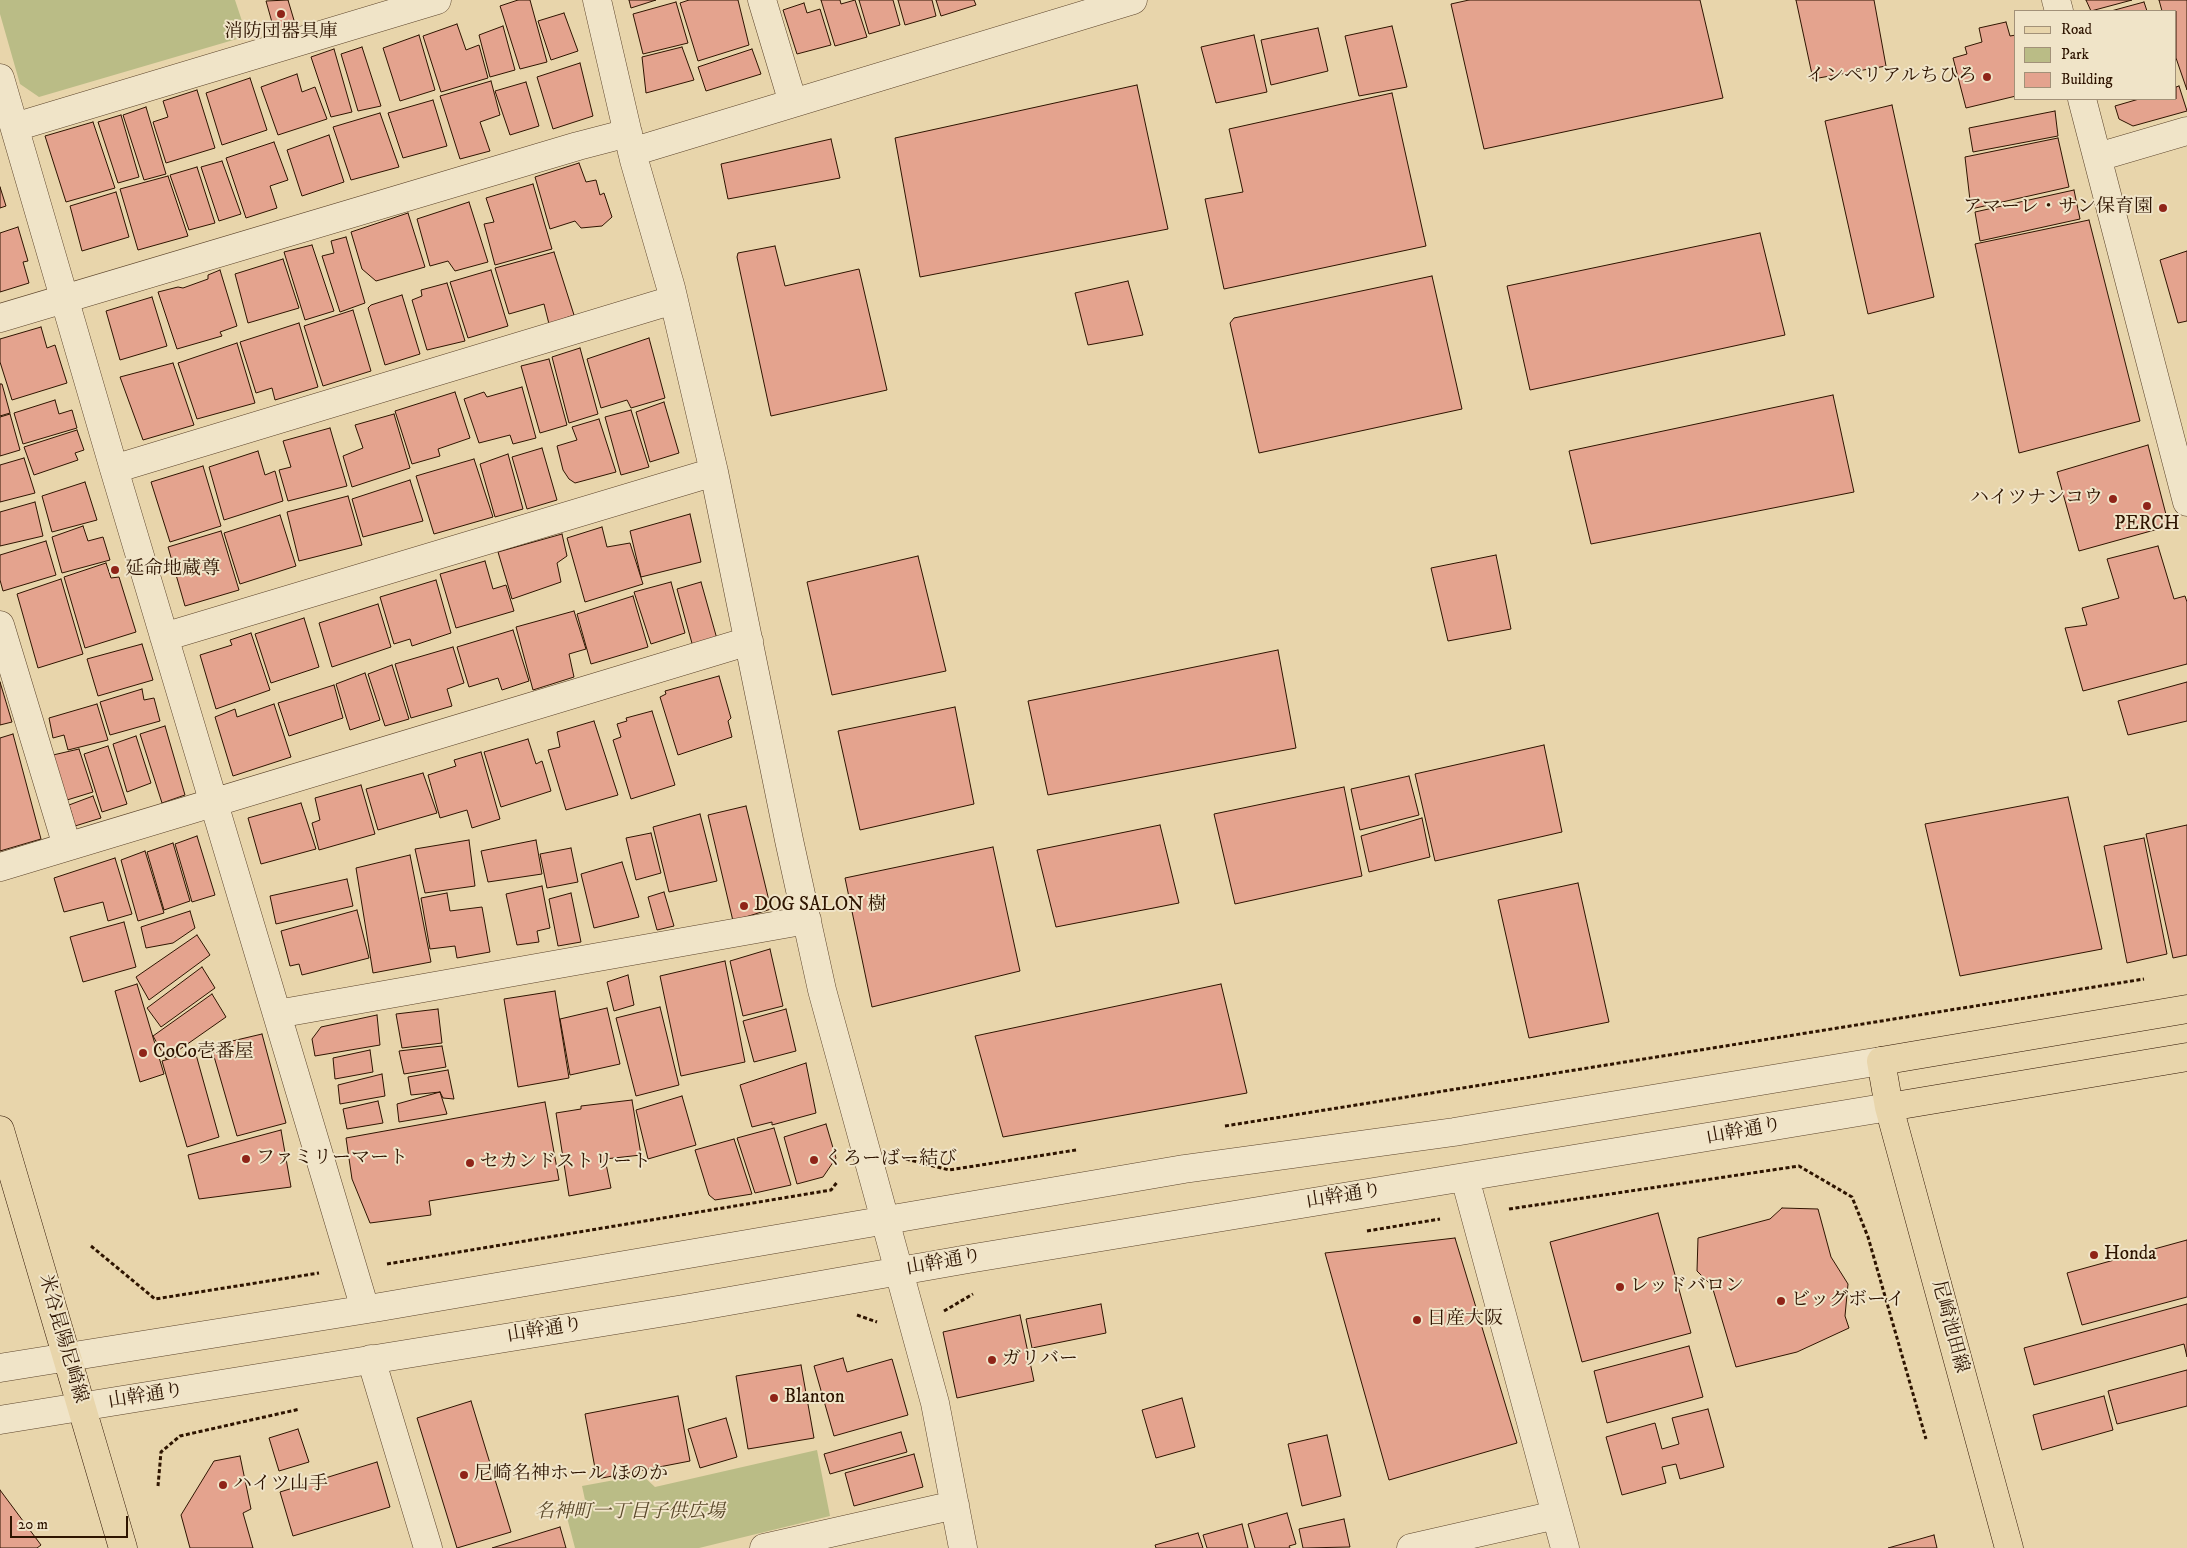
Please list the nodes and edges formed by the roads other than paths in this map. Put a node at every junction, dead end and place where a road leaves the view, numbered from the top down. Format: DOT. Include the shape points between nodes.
graph roads {
  1 [pos="437,0"];
  2 [pos="597,0"];
  3 [pos="762,0"];
  4 [pos="1133,0"];
  5 [pos="0,78"];
  6 [pos="2082,100"];
  7 [pos="793,103"];
  8 [pos="15,127"];
  9 [pos="2187,131"];
  10 [pos="630,142"];
  11 [pos="2098,157"];
  12 [pos="64,298"];
  13 [pos="673,300"];
  14 [pos="0,318"];
  15 [pos="114,469"];
  16 [pos="714,472"];
  17 [pos="2187,502"];
  18 [pos="0,625"];
  19 [pos="164,637"];
  20 [pos="749,641"];
  21 [pos="213,803"];
  22 [pos="67,846"];
  23 [pos="0,867"];
  24 [pos="807,920"];
  25 [pos="2187,1009"];
  26 [pos="277,1014"];
  27 [pos="2187,1057"];
  28 [pos="1881,1061"];
  29 [pos="1889,1106"];
  30 [pos="0,1130"];
  31 [pos="1465,1178"];
  32 [pos="886,1221"];
  33 [pos="898,1271"];
  34 [pos="365,1309"];
  35 [pos="67,1357"];
  36 [pos="371,1359"];
  37 [pos="0,1368"];
  38 [pos="82,1407"];
  39 [pos="0,1420"];
  40 [pos="955,1505"];
  41 [pos="1556,1515"];
  42 [pos="123,1548"];
  43 [pos="428,1548"];
  44 [pos="764,1548"];
  45 [pos="963,1548"];
  46 [pos="1410,1548"];
  47 [pos="1565,1548"];
  48 [pos="2009,1548"];
  1 -- 8 [label="street"];
  2 -- 10 [label="street"];
  3 -- 7 [label="street"];
  4 -- 7 [label="street"];
  5 -- 8 [label="street"];
  6 -- 11 [label="street"];
  7 -- 10 [label="street"];
  8 -- 12 [label="street"];
  9 -- 11 [label="street"];
  10 -- 12 [label="street" via="578,146"];
  10 -- 13 [label="street"];
  11 -- 17 [label="street"];
  12 -- 14 [label="street"];
  12 -- 15 [label="street"];
  13 -- 15 [label="street"];
  13 -- 16 [label="street"];
  15 -- 19 [label="street"];
  16 -- 19 [label="street"];
  16 -- 20 [label="street"];
  18 -- 22 [label="street"];
  19 -- 21 [label="street"];
  20 -- 21 [label="street"];
  20 -- 24 [label="street"];
  21 -- 22 [label="street"];
  21 -- 26 [label="street"];
  22 -- 23 [label="street"];
  24 -- 26 [label="street"];
  24 -- 32 [label="street" via="839,1056"];
  25 -- 28 [label="main road"];
  26 -- 34 [label="street"];
  27 -- 29 [label="main road"];
  28 -- 29 [label="main road, 尼崎池田線"];
  28 -- 32 [label="street" via="1454,1132 1184,1169"];
  29 -- 31 [label="street, 山幹通り"];
  29 -- 48 [label="main road, 尼崎池田線"];
  30 -- 35 [label="main road, 米谷昆陽尼崎線"];
  31 -- 33 [label="street, 山幹通り"];
  31 -- 41 [label="street"];
  32 -- 33 [label="street"];
  32 -- 34 [label="street"];
  33 -- 36 [label="street, 山幹通り"];
  33 -- 40 [label="street" via="935,1403"];
  34 -- 35 [label="street"];
  35 -- 37 [label="street"];
  35 -- 38 [label="main road, 米谷昆陽尼崎線"];
  36 -- 38 [label="street, 山幹通り"];
  36 -- 43 [label="street"];
  38 -- 39 [label="street, 山幹通り"];
  38 -- 42 [label="main road, 米谷昆陽尼崎線"];
  40 -- 44 [label="street"];
  40 -- 45 [label="street"];
  41 -- 46 [label="street"];
  41 -- 47 [label="street"];
}
